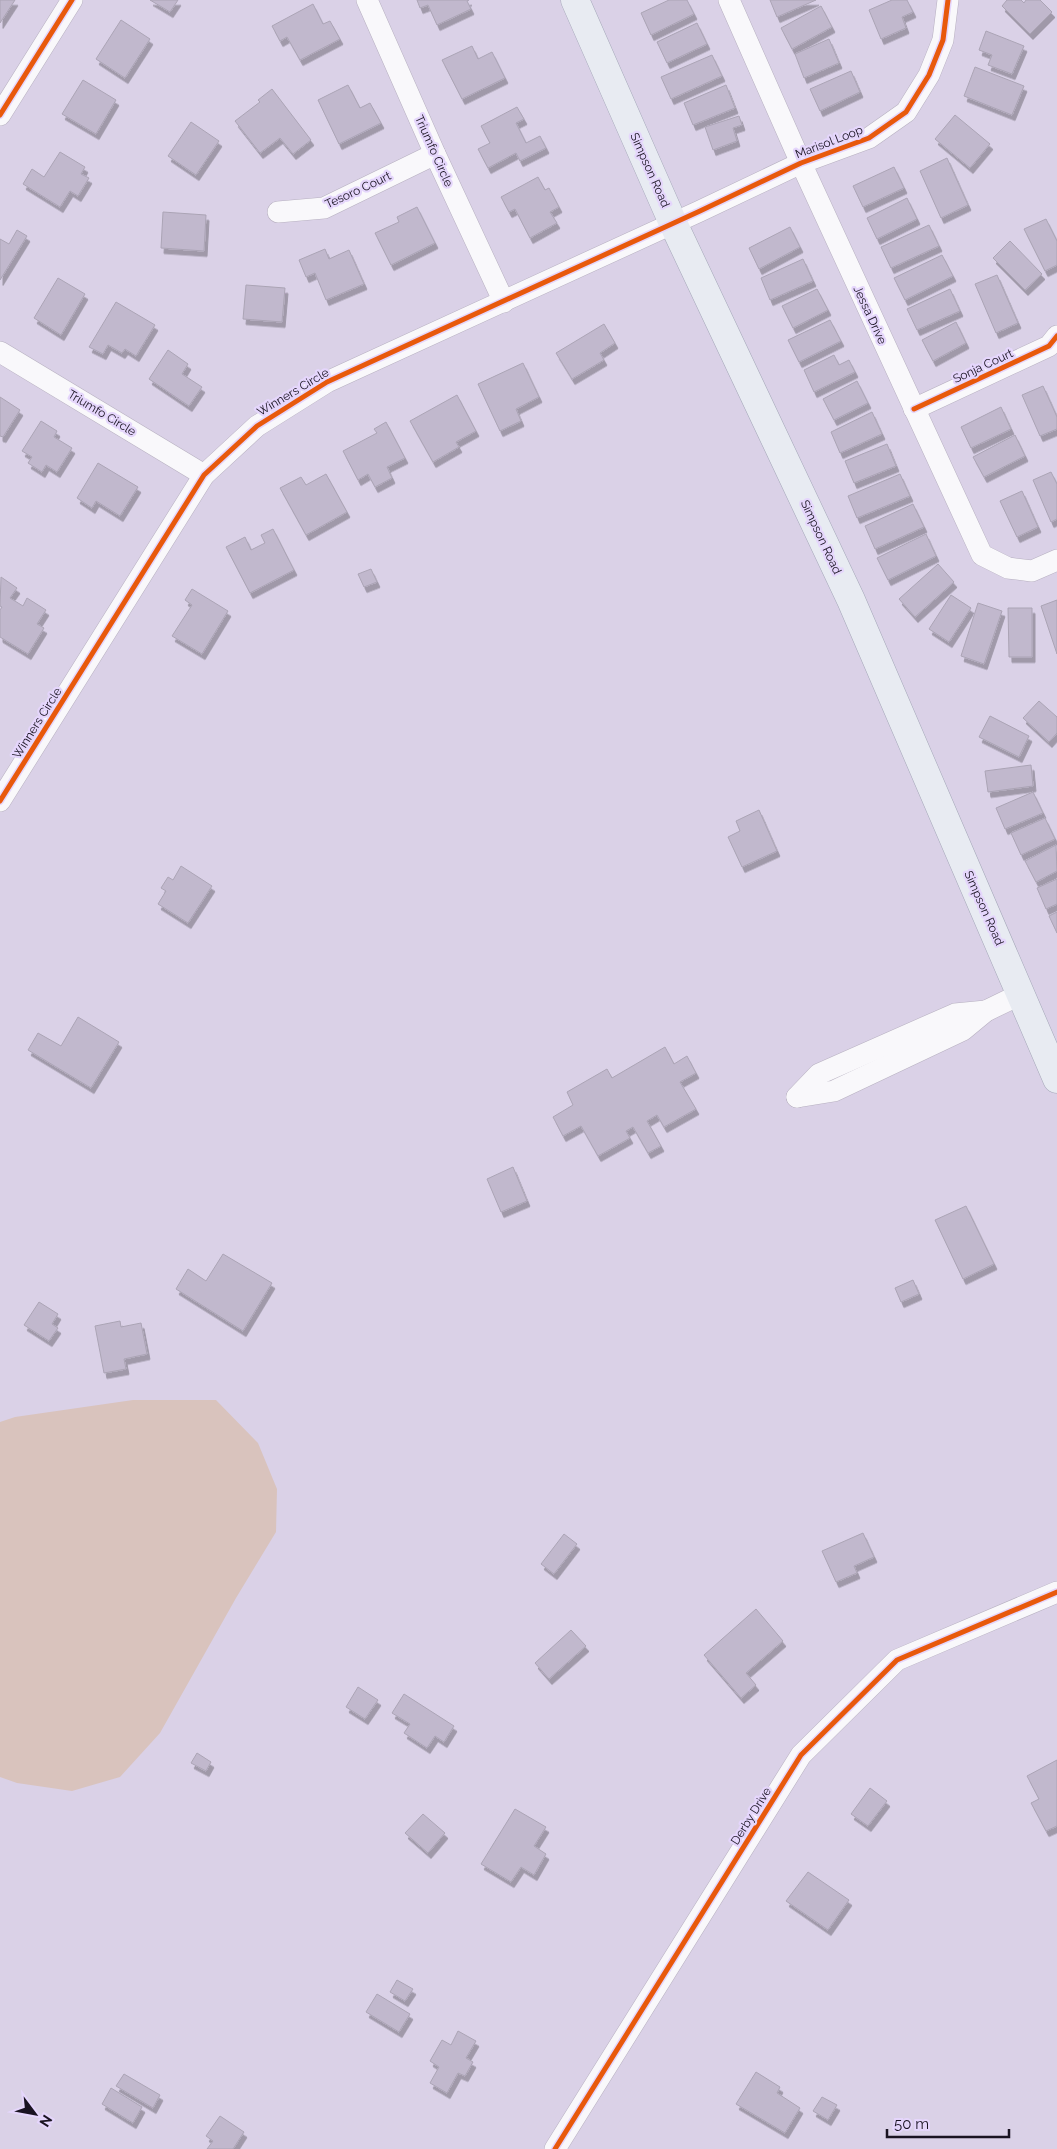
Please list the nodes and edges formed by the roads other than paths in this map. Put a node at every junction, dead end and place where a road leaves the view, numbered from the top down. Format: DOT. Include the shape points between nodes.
graph roads {
  1 [pos="72,0"];
  2 [pos="367,0"];
  3 [pos="575,0"];
  4 [pos="728,0"];
  5 [pos="948,0"];
  6 [pos="0,115"];
  7 [pos="434,154"];
  8 [pos="801,163"];
  9 [pos="278,212"];
  10 [pos="673,224"];
  11 [pos="504,302"];
  12 [pos="1057,336"];
  13 [pos="0,352"];
  14 [pos="914,409"];
  15 [pos="204,475"];
  16 [pos="1057,560"];
  17 [pos="0,801"];
  18 [pos="1022,994"];
  19 [pos="986,1010"];
  20 [pos="1057,1079"];
  21 [pos="1057,1592"];
  22 [pos="555,2149"];
  1 -- 6 [label="street"];
  2 -- 7 [label="street, Triumfo Circle"];
  3 -- 10 [label="main road, Simpson Road"];
  4 -- 8 [label="street, Jessa Drive"];
  5 -- 8 [label="street, Marisol Loop" via="944,40 929,75 906,112 869,138"];
  7 -- 9 [label="street, Tesoro Court" via="324,208"];
  7 -- 11 [label="street, Triumfo Circle"];
  8 -- 10 [label="street, Marisol Loop"];
  8 -- 14 [label="street, Jessa Drive"];
  10 -- 11 [label="street, Winners Circle"];
  10 -- 18 [label="main road, Simpson Road" via="851,600"];
  11 -- 15 [label="street, Winners Circle" via="327,382 257,426"];
  12 -- 14 [label="street, Sonja Court" via="1048,346"];
  13 -- 15 [label="street, Triumfo Circle"];
  14 -- 16 [label="street, Jessa Drive" via="982,555 1008,568 1032,571"];
  15 -- 17 [label="street, Winners Circle"];
  18 -- 19 [label="street"];
  18 -- 20 [label="main road, Simpson Road"];
  19 -- 19 [label="street" via="954,1014 819,1074 797,1096 834,1091 963,1030"];
  21 -- 22 [label="street, Derby Drive" via="897,1660 801,1755"];
}
